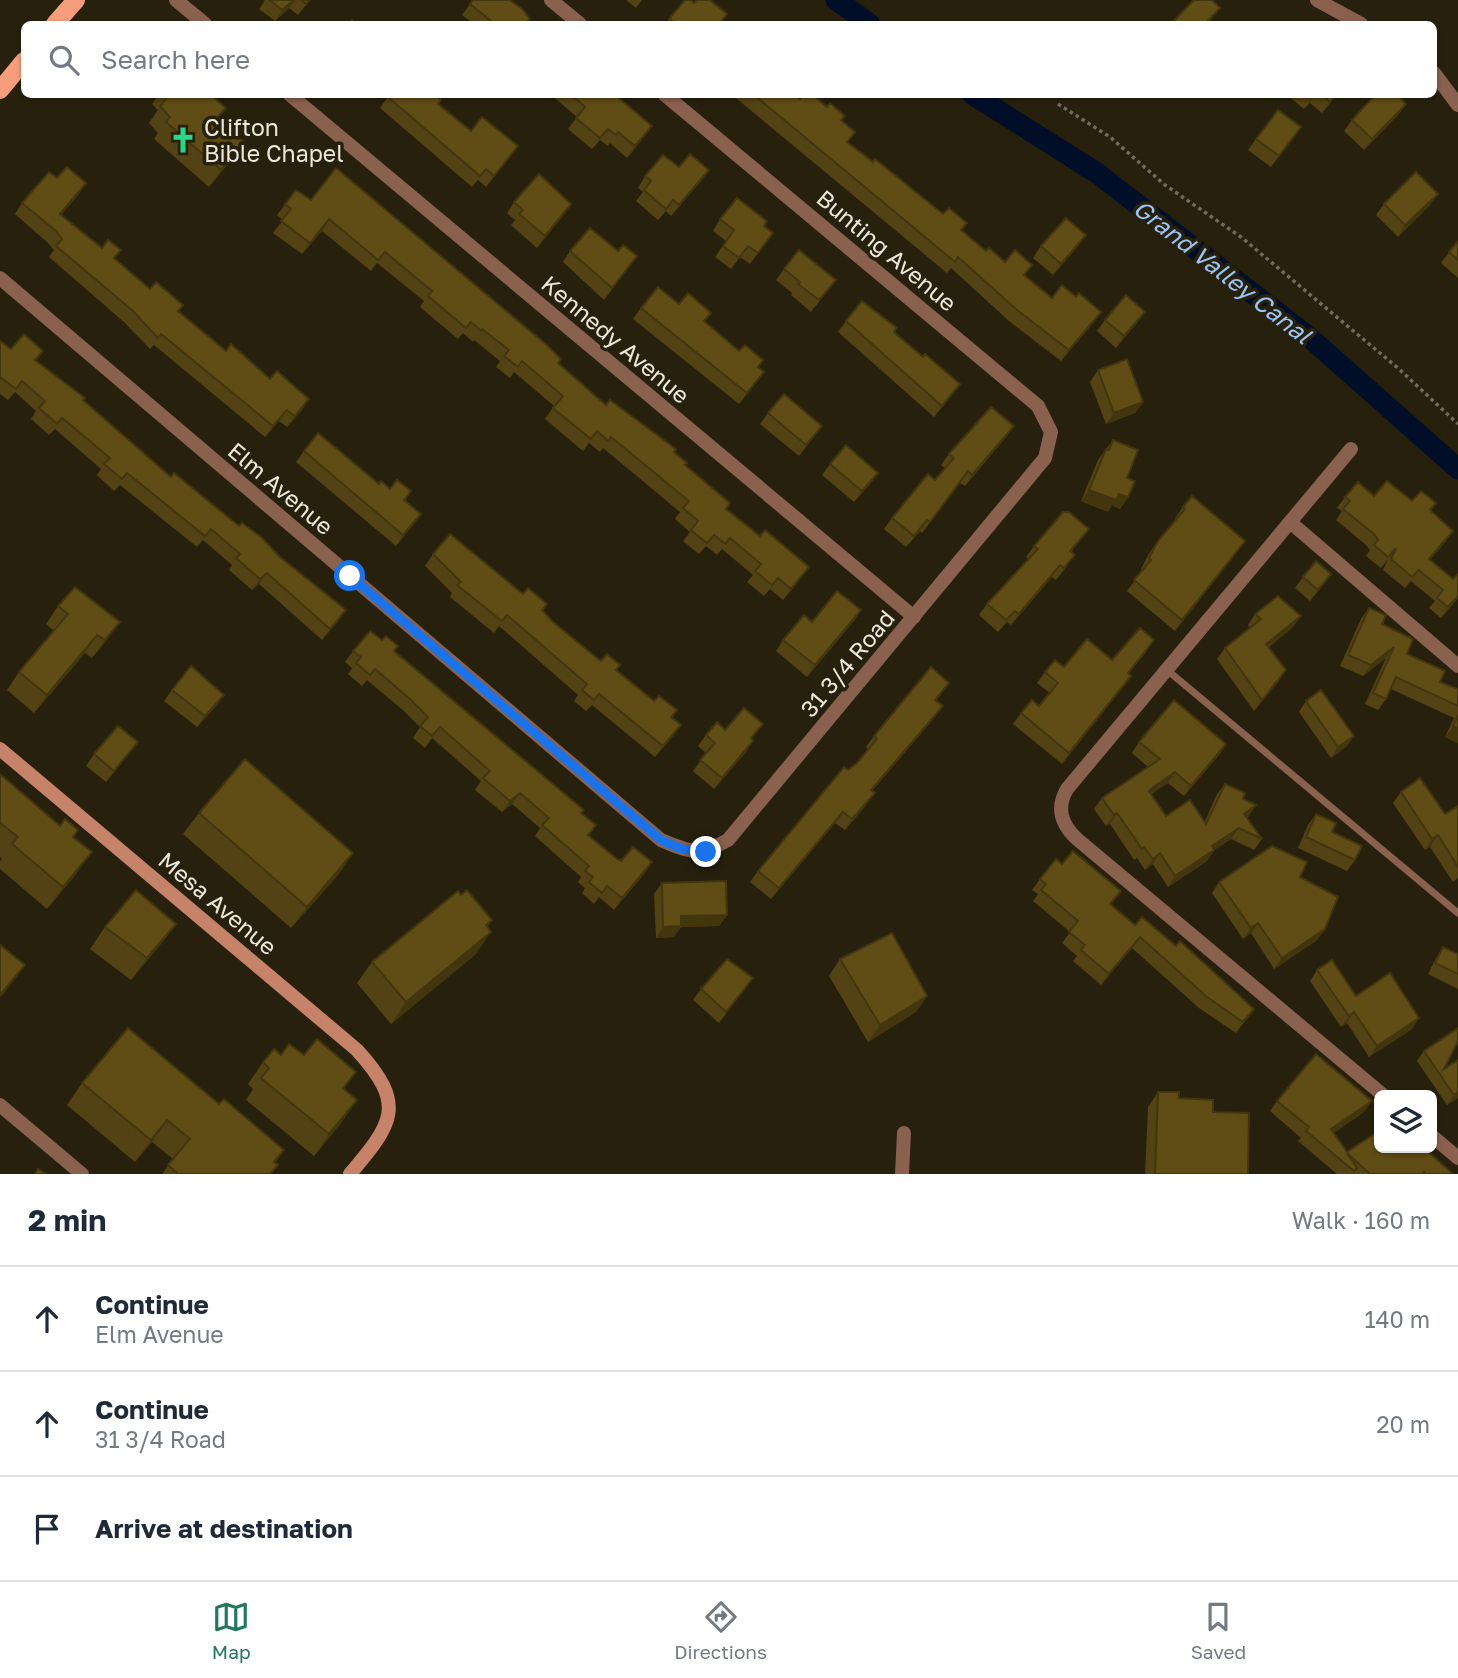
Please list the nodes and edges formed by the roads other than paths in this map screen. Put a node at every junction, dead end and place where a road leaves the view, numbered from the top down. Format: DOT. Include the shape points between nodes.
graph roads {
  1 [pos="76,0"];
  2 [pos="176,0"];
  3 [pos="551,0"];
  4 [pos="1317,0"];
  5 [pos="58,21"];
  6 [pos="201,21"];
  7 [pos="576,21"];
  8 [pos="1356,21"];
  9 [pos="21,65"];
  10 [pos="1437,78"];
  11 [pos="0,90"];
  12 [pos="294,98"];
  13 [pos="669,98"];
  14 [pos="1458,105"];
  15 [pos="0,278"];
  16 [pos="1351,449"];
  17 [pos="1045,458"];
  18 [pos="1290,522"];
  19 [pos="914,617"];
  20 [pos="1458,666"];
  21 [pos="1166,669"];
  22 [pos="0,748"];
  23 [pos="661,840"];
  24 [pos="1458,913"];
  25 [pos="1377,1090"];
  26 [pos="0,1105"];
  27 [pos="904,1133"];
  28 [pos="1437,1140"];
  29 [pos="1458,1158"];
  30 [pos="82,1174"];
  31 [pos="350,1174"];
  32 [pos="902,1174"];
  1 -- 5 [label="main road"];
  2 -- 6 [label="street"];
  3 -- 7 [label="street"];
  4 -- 8 [label="street"];
  9 -- 11 [label="main road"];
  10 -- 14 [label="street"];
  12 -- 19 [label="street, Kennedy Avenue"];
  13 -- 17 [label="street, Bunting Avenue" via="1038,406 1051,432"];
  15 -- 23 [label="street, Elm Avenue"];
  16 -- 18 [label="street"];
  17 -- 19 [label="street, 31 3/4 Road"];
  18 -- 20 [label="street"];
  18 -- 21 [label="street"];
  19 -- 23 [label="street, 31 3/4 Road" via="728,840 706,852"];
  21 -- 24 [label="lane"];
  21 -- 25 [label="street" via="1067,789 1061,801 1063,821 1077,839"];
  22 -- 31 [label="street, Mesa Avenue" via="357,1050 385,1086 390,1105 382,1137"];
  26 -- 30 [label="street"];
  27 -- 32 [label="street"];
  28 -- 29 [label="street"];
}
